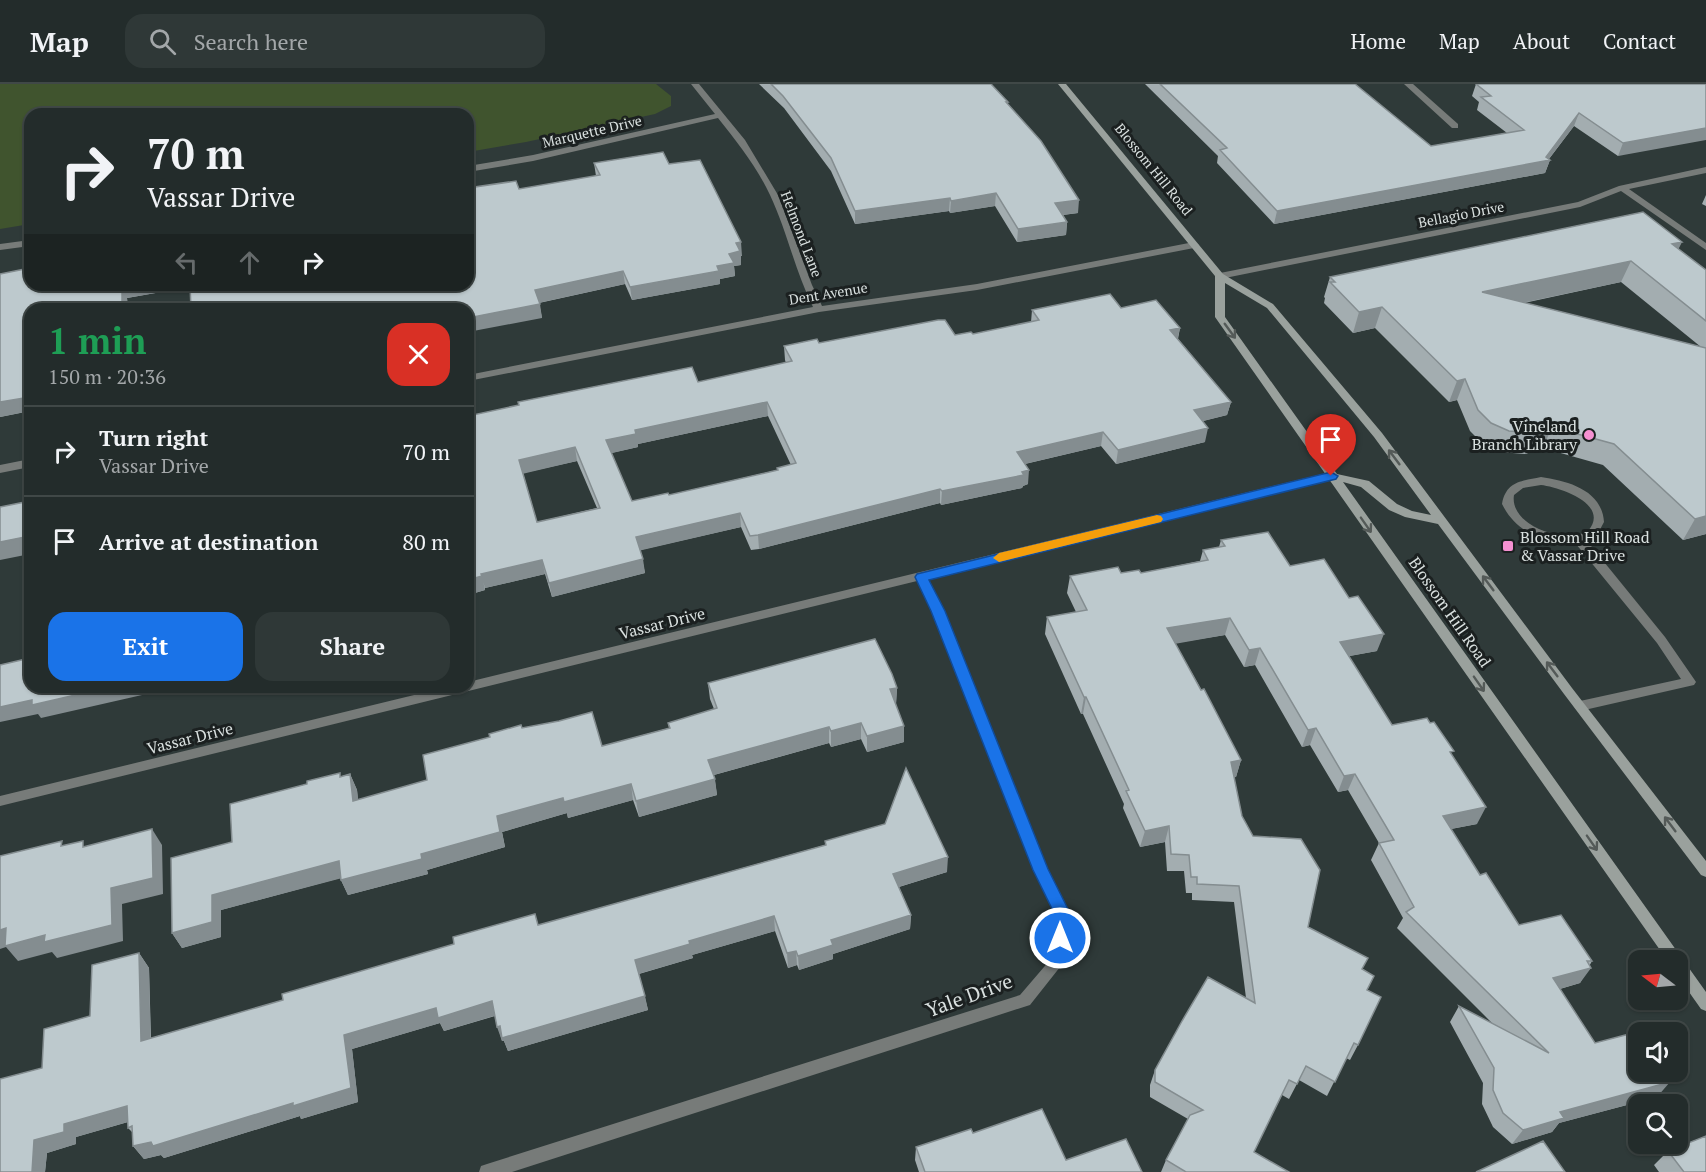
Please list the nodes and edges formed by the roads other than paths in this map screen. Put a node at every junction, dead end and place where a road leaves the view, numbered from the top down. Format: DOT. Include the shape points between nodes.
graph roads {
  1 [pos="695,84"];
  2 [pos="1062,84"];
  3 [pos="1408,84"];
  4 [pos="721,115"];
  5 [pos="1455,126"];
  6 [pos="474,168"];
  7 [pos="1706,170"];
  8 [pos="1622,188"];
  9 [pos="24,244"];
  10 [pos="1194,245"];
  11 [pos="0,247"];
  12 [pos="1706,247"];
  13 [pos="1220,276"];
  14 [pos="819,309"];
  15 [pos="474,377"];
  16 [pos="24,464"];
  17 [pos="0,469"];
  18 [pos="1331,476"];
  19 [pos="1442,521"];
  20 [pos="1579,540"];
  21 [pos="921,577"];
  22 [pos="474,686"];
  23 [pos="444,693"];
  24 [pos="1580,705"];
  25 [pos="0,801"];
  26 [pos="1706,871"];
  27 [pos="1668,950"];
  28 [pos="1688,978"];
  29 [pos="1706,1004"];
  30 [pos="487,1172"];
  1 -- 4 [label="street, Helmond Lane"];
  2 -- 10 [label="main road, Blossom Hill Road"];
  3 -- 5 [label="street"];
  4 -- 6 [label="street, Marquette Drive" via="533,159"];
  4 -- 14 [label="street, Helmond Lane" via="774,195"];
  7 -- 8 [label="street, Bellagio Drive"];
  8 -- 12 [label="street"];
  8 -- 13 [label="street, Bellagio Drive" via="1580,204"];
  9 -- 11 [label="street"];
  10 -- 13 [label="main road, Blossom Hill Road"];
  10 -- 14 [label="street, Dent Avenue" via="977,287"];
  13 -- 18 [label="main road, Blossom Hill Road, one-way" via="1220,317"];
  19 -- 13 [label="main road, Blossom Hill Road, one-way" via="1378,435 1270,306"];
  14 -- 15 [label="street, Dent Avenue"];
  16 -- 17 [label="street"];
  18 -- 19 [label="main road" via="1365,484 1393,507 1409,514"];
  18 -- 21 [label="street, Vassar Drive"];
  18 -- 27 [label="main road, Blossom Hill Road, one-way"];
  24 -- 19 [label="main road, Blossom Hill Road, one-way"];
  20 -- 20 [label="street" via="1598,530 1600,522 1593,502 1583,494 1541,481 1517,486 1509,493 1507,502 1519,523 1564,541"];
  20 -- 24 [label="street" via="1661,640 1690,682"];
  21 -- 22 [label="street, Vassar Drive"];
  21 -- 30 [label="street, Yale Drive" via="1040,870 1063,915 1057,962 1025,1000"];
  23 -- 25 [label="street, Vassar Drive"];
  26 -- 24 [label="main road, Blossom Hill Road, one-way"];
  28 -- 29 [label="main road, Blossom Hill Road"];
}
